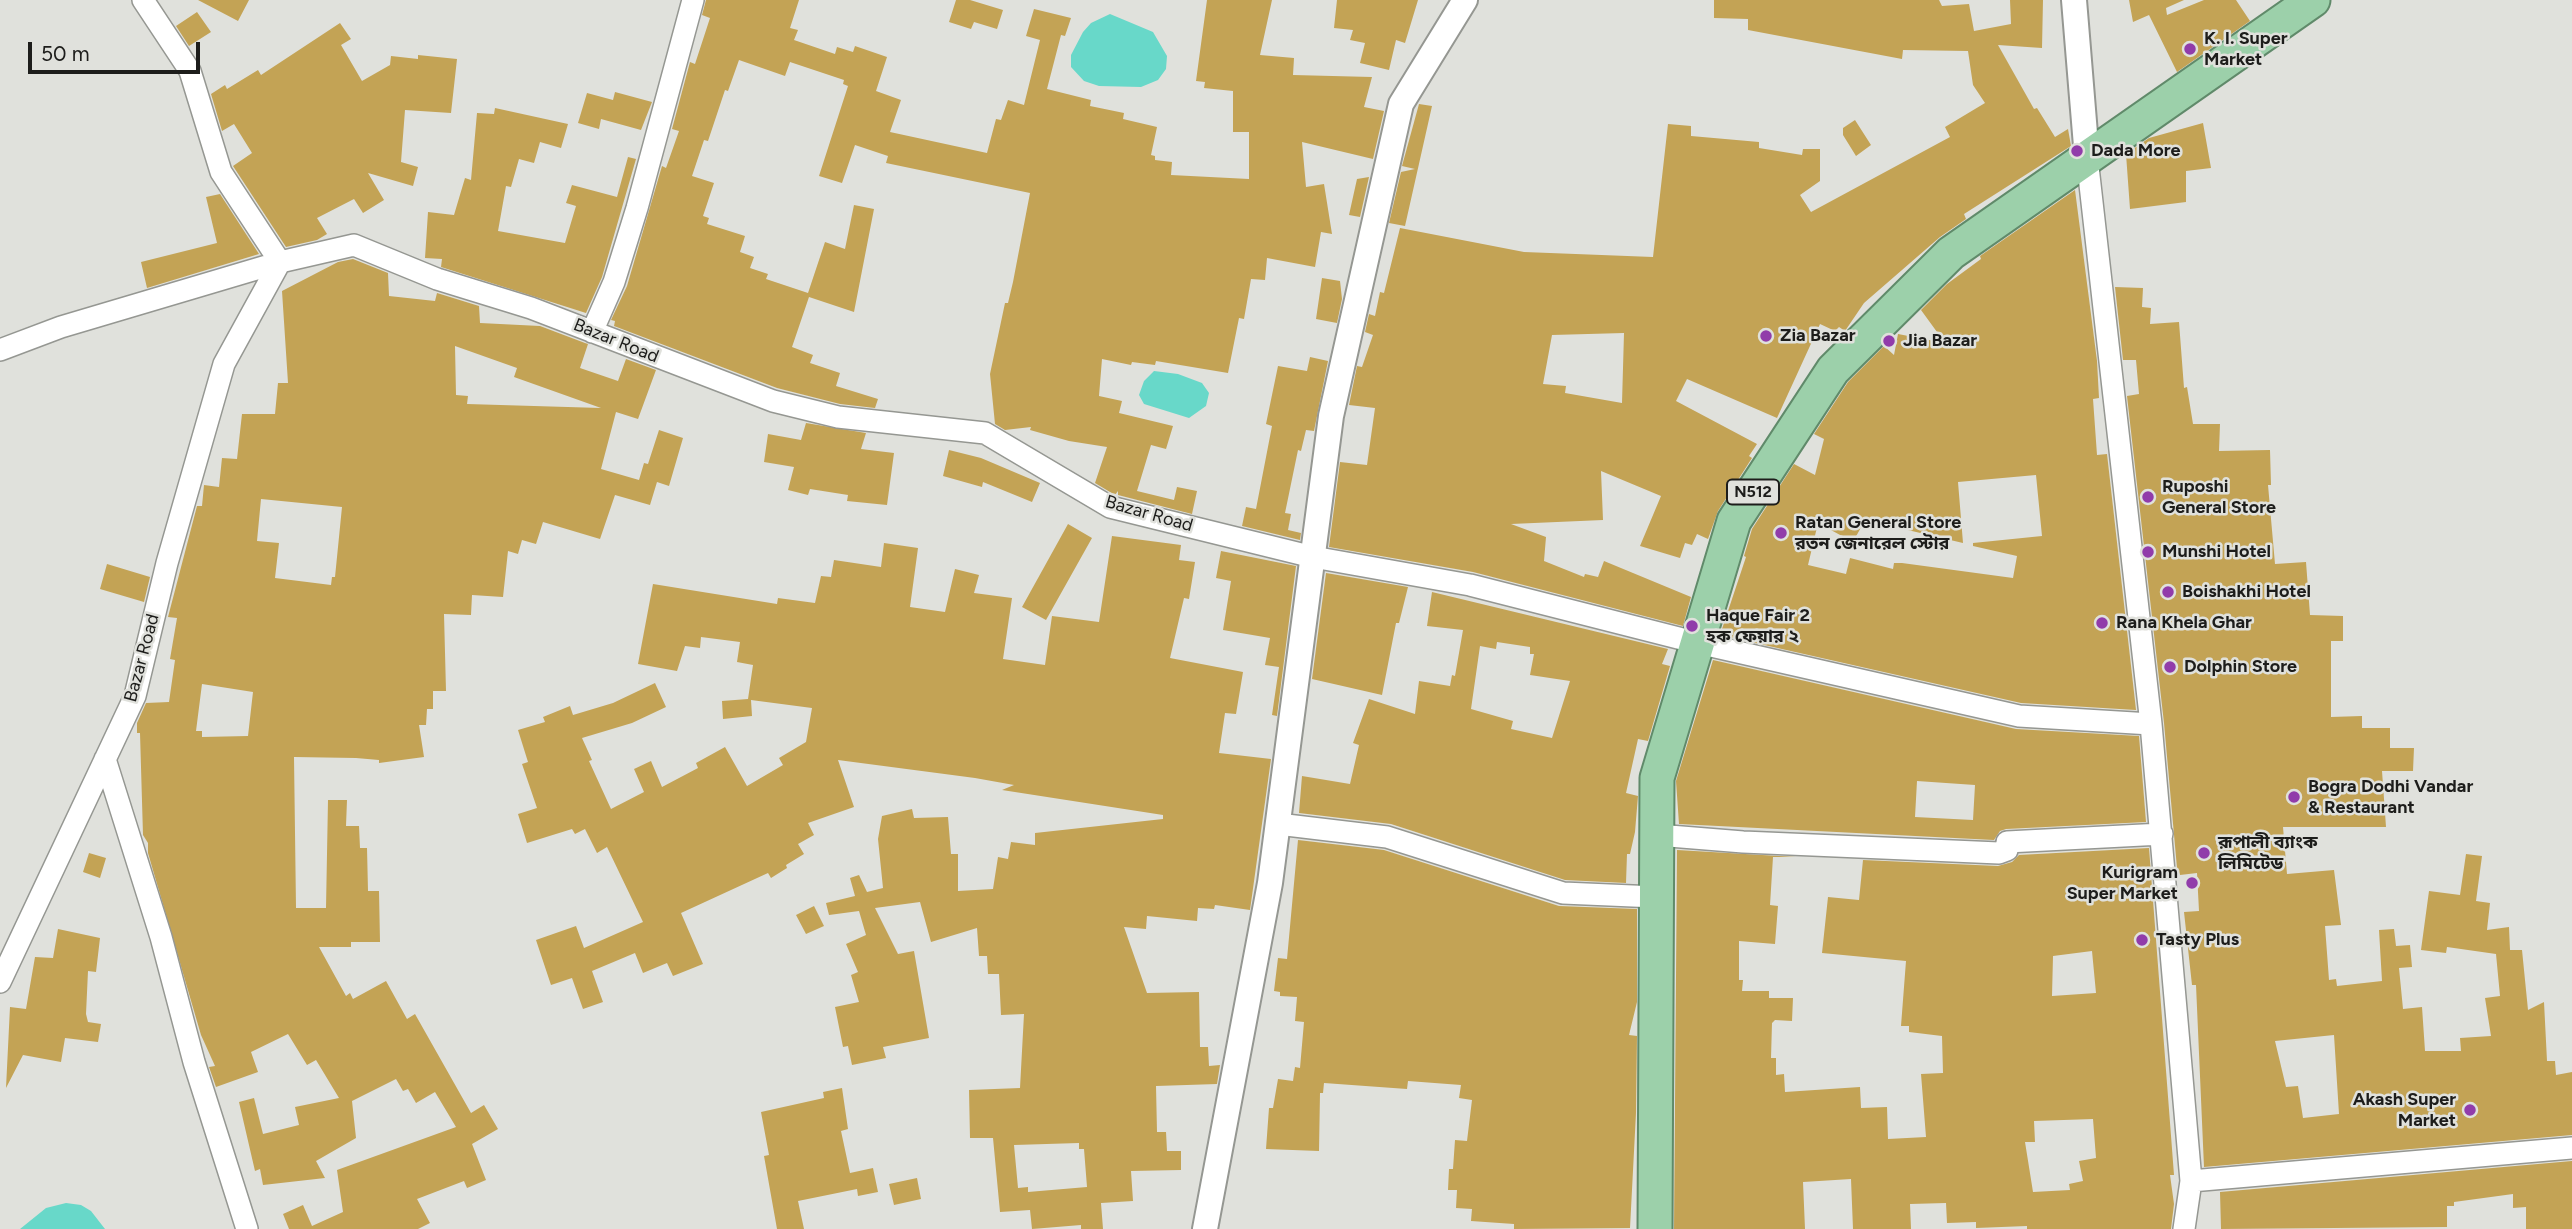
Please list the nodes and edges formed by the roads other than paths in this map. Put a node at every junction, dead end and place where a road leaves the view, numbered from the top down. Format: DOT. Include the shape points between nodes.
graph roads {
  1 [pos="143,0"];
  2 [pos="693,0"];
  3 [pos="1465,0"];
  4 [pos="2074,0"];
  5 [pos="2314,0"];
  6 [pos="2087,158"];
  7 [pos="280,262"];
  8 [pos="592,332"];
  9 [pos="0,350"];
  10 [pos="1313,557"];
  11 [pos="1698,643"];
  12 [pos="2151,724"];
  13 [pos="105,759"];
  14 [pos="1278,824"];
  15 [pos="2162,834"];
  16 [pos="1657,835"];
  17 [pos="1656,897"];
  18 [pos="0,982"];
  19 [pos="2572,1148"];
  20 [pos="2191,1181"];
  21 [pos="247,1229"];
  22 [pos="1205,1229"];
  23 [pos="1655,1229"];
  24 [pos="2185,1229"];
  1 -- 7 [label="street" via="190,71 221,172"];
  2 -- 8 [label="street" via="638,208"];
  3 -- 10 [label="street" via="1401,104 1331,416"];
  4 -- 6 [label="street"];
  5 -- 6 [label="highway, N512"];
  6 -- 11 [label="highway, N512" via="1951,253 1833,370 1734,521"];
  6 -- 12 [label="street"];
  7 -- 8 [label="street, Bazar Road" via="354,245"];
  7 -- 9 [label="street" via="61,327"];
  7 -- 13 [label="street, Bazar Road" via="224,364 167,563 135,696"];
  8 -- 10 [label="street, Bazar Road" via="773,401 838,417 985,433 1110,507"];
  10 -- 11 [label="street, Bazar Road" via="1469,584"];
  10 -- 14 [label="street"];
  11 -- 12 [label="street, Bazar Road" via="2019,716"];
  11 -- 16 [label="highway, N512" via="1657,778"];
  12 -- 15 [label="street"];
  13 -- 18 [label="street, Bazar Road"];
  13 -- 21 [label="street"];
  14 -- 17 [label="street" via="1387,838 1563,893"];
  14 -- 22 [label="street"];
  15 -- 16 [label="street" via="2007,842 2007,850 1999,853"];
  15 -- 20 [label="street"];
  16 -- 17 [label="highway, N512"];
  17 -- 23 [label="highway, N512"];
  19 -- 20 [label="street"];
  20 -- 24 [label="street"];
}
